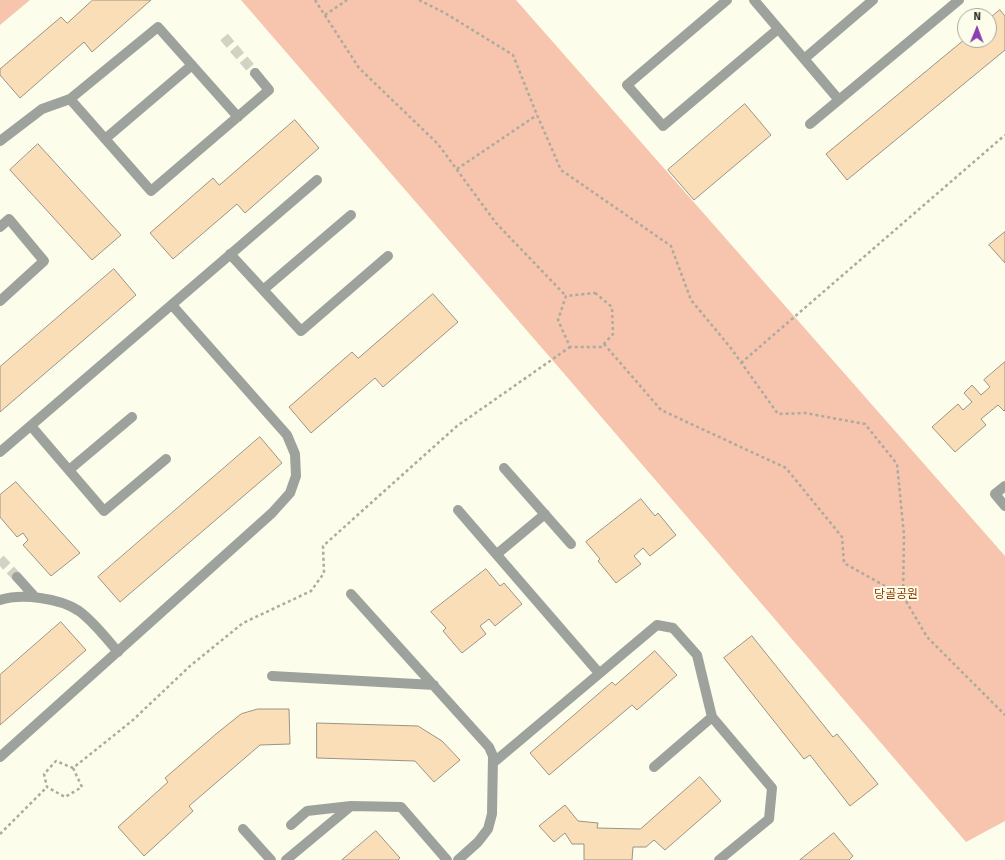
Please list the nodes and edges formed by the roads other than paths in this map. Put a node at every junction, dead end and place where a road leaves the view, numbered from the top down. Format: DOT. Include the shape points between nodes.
graph roads {
  1 [pos="727,0"];
  2 [pos="754,0"];
  3 [pos="872,0"];
  4 [pos="952,2"];
  5 [pos="778,29"];
  6 [pos="804,59"];
  7 [pos="192,65"];
  8 [pos="255,73"];
  9 [pos="70,100"];
  10 [pos="839,100"];
  11 [pos="238,117"];
  12 [pos="810,124"];
  13 [pos="105,139"];
  14 [pos="0,141"];
  15 [pos="318,180"];
  16 [pos="352,215"];
  17 [pos="0,227"];
  18 [pos="230,254"];
  19 [pos="388,256"];
  20 [pos="263,290"];
  21 [pos="0,301"];
  22 [pos="172,304"];
  23 [pos="132,417"];
  24 [pos="31,426"];
  25 [pos="0,452"];
  26 [pos="166,459"];
  27 [pos="504,468"];
  28 [pos="70,470"];
  29 [pos="1005,486"];
  30 [pos="1005,506"];
  31 [pos="458,510"];
  32 [pos="545,514"];
  33 [pos="571,544"];
  34 [pos="497,554"];
  35 [pos="17,577"];
  36 [pos="351,594"];
  37 [pos="35,597"];
  38 [pos="0,600"];
  39 [pos="118,652"];
  40 [pos="599,673"];
  41 [pos="272,676"];
  42 [pos="434,685"];
  43 [pos="712,717"];
  44 [pos="0,757"];
  45 [pos="493,763"];
  46 [pos="654,767"];
  47 [pos="351,806"];
  48 [pos="291,825"];
  49 [pos="243,829"];
  50 [pos="271,860"];
  51 [pos="286,860"];
  52 [pos="447,860"];
  53 [pos="458,860"];
  54 [pos="719,860"];
  1 -- 5 [label="lane" via="627,84 663,126"];
  2 -- 5 [label="lane"];
  3 -- 6 [label="lane"];
  4 -- 10 [label="lane"];
  5 -- 6 [label="lane"];
  6 -- 10 [label="lane"];
  7 -- 9 [label="lane" via="158,27"];
  7 -- 11 [label="lane"];
  7 -- 13 [label="lane"];
  8 -- 11 [label="lane" via="269,90"];
  9 -- 13 [label="lane"];
  9 -- 14 [label="lane" via="42,109"];
  10 -- 12 [label="lane"];
  11 -- 13 [label="lane" via="151,191"];
  15 -- 18 [label="lane"];
  16 -- 20 [label="lane"];
  17 -- 21 [label="lane" via="9,219 44,261"];
  18 -- 20 [label="lane"];
  18 -- 22 [label="lane"];
  19 -- 20 [label="lane" via="301,331"];
  22 -- 24 [label="lane"];
  22 -- 39 [label="lane" via="287,436 295,454 296,476 290,493 272,513"];
  23 -- 28 [label="lane"];
  24 -- 25 [label="lane"];
  24 -- 28 [label="lane"];
  26 -- 28 [label="lane" via="104,511"];
  27 -- 32 [label="lane"];
  29 -- 30 [label="lane" via="995,494"];
  31 -- 34 [label="lane"];
  32 -- 33 [label="lane"];
  32 -- 34 [label="lane"];
  34 -- 40 [label="lane"];
  35 -- 37 [label="lane"];
  36 -- 42 [label="lane"];
  37 -- 38 [label="lane" via="21,596"];
  37 -- 39 [label="lane" via="64,604 78,611"];
  39 -- 44 [label="lane"];
  40 -- 43 [label="lane" via="657,625 674,628 697,655"];
  40 -- 45 [label="lane"];
  41 -- 42 [label="lane"];
  42 -- 45 [label="lane" via="489,746"];
  43 -- 46 [label="lane"];
  43 -- 54 [label="lane" via="772,788 769,819"];
  45 -- 53 [label="lane" via="492,814 488,829"];
  47 -- 48 [label="lane" via="307,811"];
  47 -- 51 [label="lane"];
  47 -- 52 [label="lane" via="401,807"];
  49 -- 50 [label="lane"];
}
